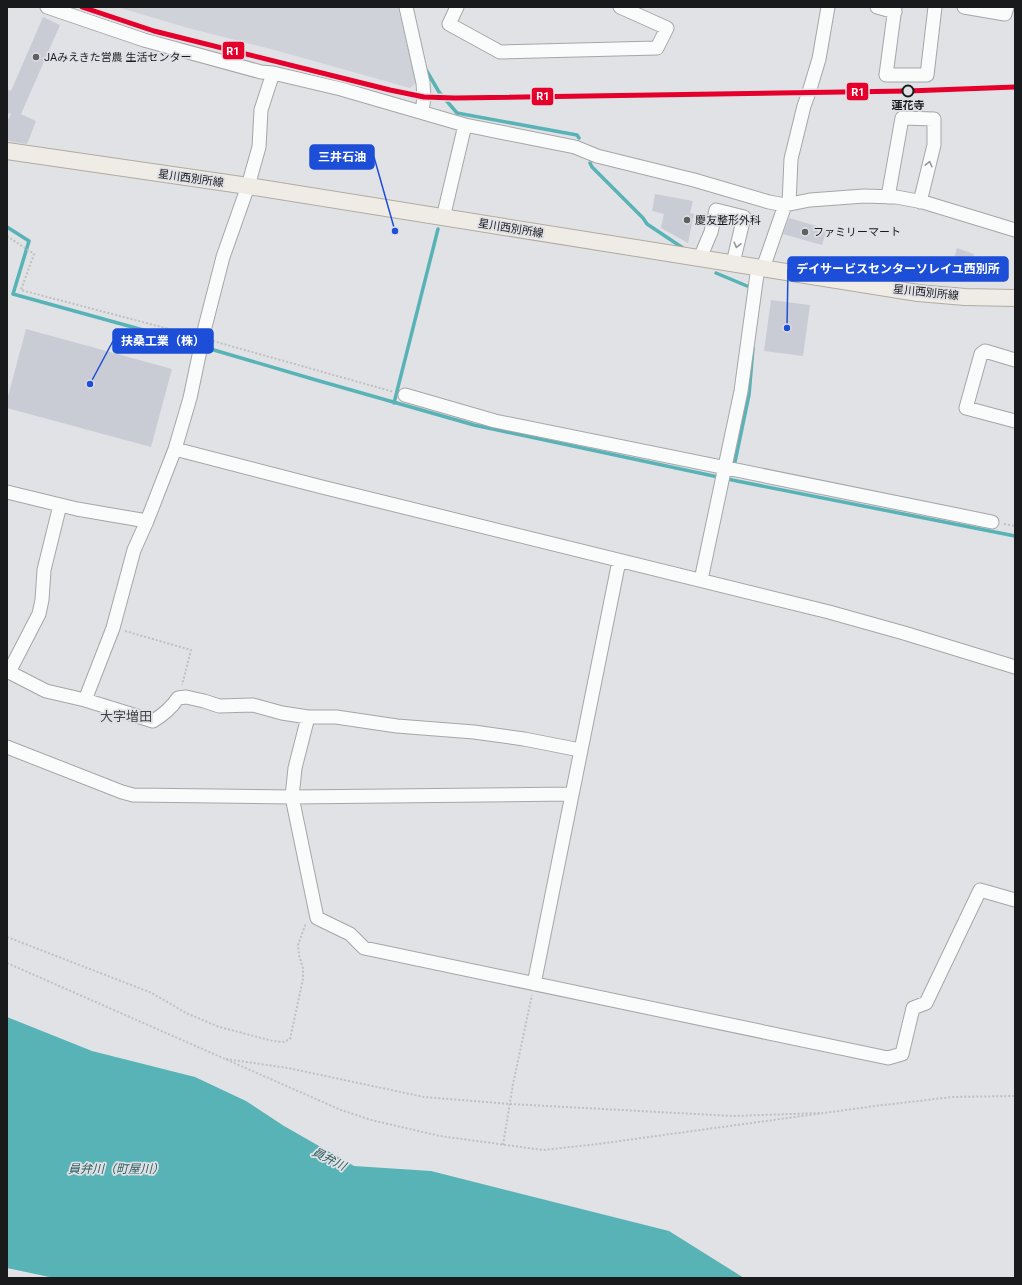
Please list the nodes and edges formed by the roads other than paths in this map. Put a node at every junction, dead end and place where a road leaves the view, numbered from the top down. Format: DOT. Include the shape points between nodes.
graph roads {
  1 [pos="47,7"];
  2 [pos="406,7"];
  3 [pos="457,7"];
  4 [pos="620,7"];
  5 [pos="828,7"];
  6 [pos="877,7"];
  7 [pos="935,7"];
  8 [pos="964,7"];
  9 [pos="1007,7"];
  10 [pos="895,9"];
  11 [pos="273,73"];
  12 [pos="422,112"];
  13 [pos="465,125"];
  14 [pos="7,151"];
  15 [pos="248,186"];
  16 [pos="717,187"];
  17 [pos="888,197"];
  18 [pos="920,202"];
  19 [pos="787,204"];
  20 [pos="716,210"];
  21 [pos="443,218"];
  22 [pos="1015,230"];
  23 [pos="700,258"];
  24 [pos="733,263"];
  25 [pos="761,267"];
  26 [pos="1015,298"];
  27 [pos="1015,360"];
  28 [pos="405,395"];
  29 [pos="1015,421"];
  30 [pos="175,449"];
  31 [pos="724,469"];
  32 [pos="7,492"];
  33 [pos="60,505"];
  34 [pos="148,521"];
  35 [pos="992,522"];
  36 [pos="619,561"];
  37 [pos="701,580"];
  38 [pos="1015,667"];
  39 [pos="8,672"];
  40 [pos="85,700"];
  41 [pos="308,717"];
  42 [pos="7,747"];
  43 [pos="580,750"];
  44 [pos="572,794"];
  45 [pos="292,797"];
  46 [pos="1015,900"];
  47 [pos="534,984"];
  1 -- 11 [label="street" via="144,40 261,72"];
  2 -- 12 [label="street" via="424,83"];
  3 -- 4 [label="street" via="449,24 500,52 657,48 667,28"];
  5 -- 19 [label="street" via="819,59 791,159"];
  6 -- 10 [label="street"];
  7 -- 10 [label="street" via="927,75 886,75"];
  8 -- 9 [label="street" via="1005,14"];
  11 -- 12 [label="street"];
  11 -- 15 [label="street" via="261,110 259,147"];
  12 -- 13 [label="street"];
  13 -- 16 [label="street" via="575,147 596,156"];
  13 -- 21 [label="street"];
  14 -- 15 [label="main road, 星川西別所線"];
  15 -- 21 [label="main road, 星川西別所線"];
  15 -- 30 [label="street" via="223,257 190,398"];
  16 -- 19 [label="street" via="769,202"];
  16 -- 20 [label="street"];
  17 -- 18 [label="street"];
  18 -- 17 [label="street, one-way" via="934,145 934,119 902,118"];
  17 -- 19 [label="street" via="864,196"];
  18 -- 22 [label="street"];
  19 -- 25 [label="street"];
  20 -- 23 [label="street" via="711,232"];
  20 -- 24 [label="street, one-way" via="744,217"];
  21 -- 23 [label="main road, 星川西別所線"];
  23 -- 24 [label="main road, 星川西別所線"];
  24 -- 25 [label="main road, 星川西別所線"];
  25 -- 26 [label="main road, 星川西別所線" via="918,293"];
  25 -- 31 [label="street"];
  27 -- 29 [label="street" via="985,352 981,354 966,408"];
  28 -- 31 [label="street" via="495,421"];
  30 -- 34 [label="street"];
  30 -- 36 [label="street"];
  31 -- 35 [label="street"];
  31 -- 37 [label="street"];
  32 -- 33 [label="street"];
  33 -- 34 [label="street"];
  33 -- 39 [label="street" via="44,570 42,600 38,614"];
  34 -- 40 [label="street" via="134,550 113,628"];
  36 -- 37 [label="street"];
  36 -- 43 [label="street"];
  37 -- 38 [label="street" via="829,612"];
  39 -- 40 [label="street" via="46,691"];
  40 -- 41 [label="street" via="153,721 178,698 186,697 219,706 253,705"];
  41 -- 43 [label="street" via="336,717 397,726 474,732"];
  41 -- 45 [label="street" via="295,768"];
  42 -- 45 [label="street" via="133,795"];
  43 -- 44 [label="street"];
  44 -- 45 [label="street"];
  44 -- 47 [label="street"];
  45 -- 47 [label="street" via="317,918 350,934 364,948"];
  46 -- 47 [label="street" via="980,890 926,1003 913,1008 902,1054 888,1058"];
}
